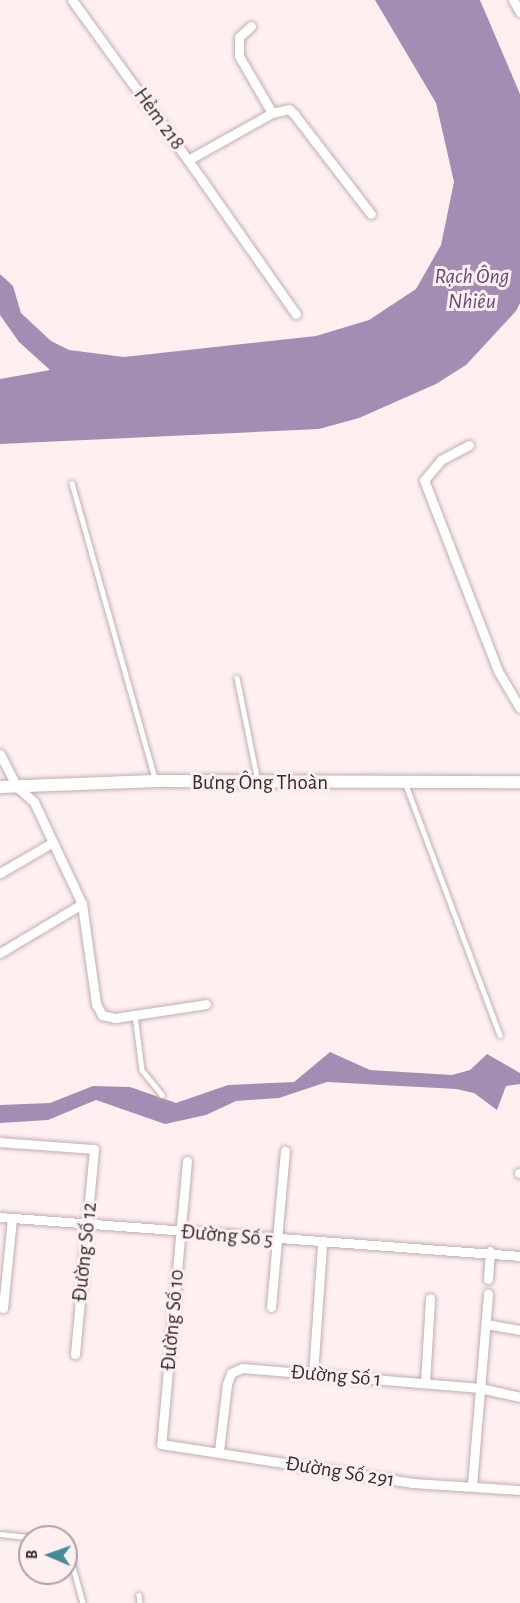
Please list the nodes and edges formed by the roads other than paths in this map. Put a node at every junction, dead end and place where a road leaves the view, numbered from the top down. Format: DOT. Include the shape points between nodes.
graph roads {
  1 [pos="72,0"];
  2 [pos="513,0"];
  3 [pos="520,12"];
  4 [pos="251,26"];
  5 [pos="272,113"];
  6 [pos="188,160"];
  7 [pos="371,214"];
  8 [pos="296,314"];
  9 [pos="469,445"];
  10 [pos="72,483"];
  11 [pos="237,678"];
  12 [pos="520,708"];
  13 [pos="0,754"];
  14 [pos="156,781"];
  15 [pos="520,782"];
  16 [pos="405,783"];
  17 [pos="258,784"];
  18 [pos="0,787"];
  19 [pos="17,787"];
  20 [pos="50,844"];
  21 [pos="0,873"];
  22 [pos="82,904"];
  23 [pos="0,953"];
  24 [pos="206,1004"];
  25 [pos="135,1015"];
  26 [pos="500,1035"];
  27 [pos="162,1095"];
  28 [pos="0,1142"];
  29 [pos="285,1151"];
  30 [pos="187,1161"];
  31 [pos="0,1217"];
  32 [pos="12,1218"];
  33 [pos="88,1224"];
  34 [pos="181,1232"];
  35 [pos="277,1240"];
  36 [pos="322,1244"];
  37 [pos="490,1251"];
  38 [pos="520,1256"];
  39 [pos="488,1279"];
  40 [pos="488,1294"];
  41 [pos="430,1298"];
  42 [pos="271,1307"];
  43 [pos="3,1308"];
  44 [pos="486,1324"];
  45 [pos="520,1330"];
  46 [pos="75,1354"];
  47 [pos="313,1374"];
  48 [pos="425,1383"];
  49 [pos="480,1388"];
  50 [pos="520,1397"];
  51 [pos="161,1444"];
  52 [pos="219,1451"];
  53 [pos="472,1485"];
  54 [pos="520,1490"];
  55 [pos="0,1534"];
  56 [pos="18,1536"];
  57 [pos="78,1585"];
  58 [pos="139,1595"];
  59 [pos="83,1603"];
  60 [pos="140,1603"];
  1 -- 6 [label="street, Hẻm 218"];
  2 -- 3 [label="street"];
  4 -- 5 [label="street" via="239,37 239,56"];
  5 -- 6 [label="street, Hẻm 218"];
  5 -- 7 [label="street" via="289,109 294,114"];
  6 -- 8 [label="street"];
  9 -- 12 [label="street" via="441,460 424,480 498,671"];
  10 -- 14 [label="lane"];
  11 -- 17 [label="lane"];
  13 -- 19 [label="street"];
  14 -- 17 [label="street, Bưng Ông Thoàn"];
  14 -- 19 [label="street, Bưng Ông Thoàn"];
  15 -- 16 [label="street, Bưng Ông Thoàn"];
  16 -- 17 [label="street, Bưng Ông Thoàn"];
  16 -- 26 [label="lane"];
  18 -- 19 [label="street, Bưng Ông Thoàn"];
  19 -- 20 [label="street" via="34,802"];
  20 -- 21 [label="street"];
  20 -- 22 [label="street"];
  22 -- 23 [label="street"];
  22 -- 25 [label="street" via="96,1004 102,1015"];
  24 -- 25 [label="street"];
  25 -- 27 [label="lane" via="144,1078"];
  28 -- 33 [label="street, Đường Số 12" via="94,1149"];
  29 -- 35 [label="street"];
  30 -- 34 [label="street, Đường Số 10"];
  31 -- 32 [label="street, Đường Số 5"];
  32 -- 33 [label="street, Đường Số 5"];
  32 -- 43 [label="street"];
  33 -- 34 [label="street, Đường Số 5"];
  33 -- 46 [label="street, Đường Số 12"];
  34 -- 35 [label="street, Đường Số 5"];
  34 -- 51 [label="street, Đường Số 10"];
  35 -- 36 [label="street, Đường Số 5"];
  35 -- 42 [label="street"];
  36 -- 37 [label="street, Đường Số 5"];
  36 -- 47 [label="street"];
  37 -- 38 [label="street, Đường Số 5"];
  37 -- 39 [label="street"];
  40 -- 44 [label="street"];
  41 -- 48 [label="street"];
  44 -- 45 [label="street"];
  44 -- 49 [label="street"];
  47 -- 48 [label="street, Đường Số 1"];
  47 -- 52 [label="street, Đường Số 1" via="242,1368 231,1373"];
  48 -- 49 [label="street, Đường Số 1"];
  49 -- 50 [label="street, Đường Số 1"];
  49 -- 53 [label="street"];
  51 -- 52 [label="street, Đường Số 291"];
  52 -- 53 [label="street, Đường Số 291" via="413,1483"];
  53 -- 54 [label="street, Đường Số 291"];
  55 -- 56 [label="lane"];
  57 -- 59 [label="lane"];
  58 -- 60 [label="lane"];
}
